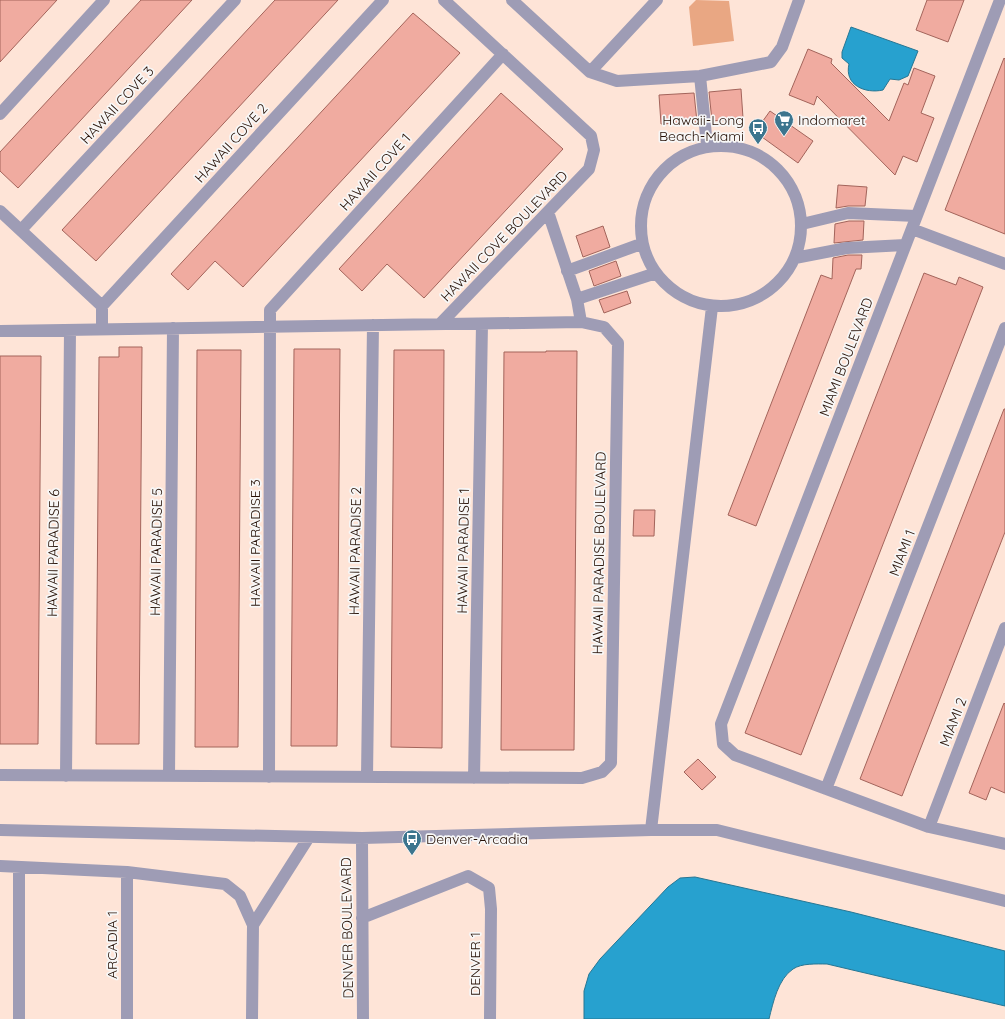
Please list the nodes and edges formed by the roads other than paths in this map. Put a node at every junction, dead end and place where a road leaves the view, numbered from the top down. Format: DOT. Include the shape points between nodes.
graph roads {
  1 [pos="104,0"];
  2 [pos="235,0"];
  3 [pos="382,0"];
  4 [pos="444,0"];
  5 [pos="512,0"];
  6 [pos="657,0"];
  7 [pos="799,0"];
  8 [pos="1000,0"];
  9 [pos="503,54"];
  10 [pos="590,72"];
  11 [pos="700,76"];
  12 [pos="0,114"];
  13 [pos="707,145"];
  14 [pos="0,211"];
  15 [pos="548,212"];
  16 [pos="916,216"];
  17 [pos="802,224"];
  18 [pos="912,229"];
  19 [pos="21,230"];
  20 [pos="641,244"];
  21 [pos="905,245"];
  22 [pos="795,258"];
  23 [pos="1005,264"];
  24 [pos="567,271"];
  25 [pos="653,274"];
  26 [pos="577,299"];
  27 [pos="102,306"];
  28 [pos="712,307"];
  29 [pos="270,310"];
  30 [pos="582,322"];
  31 [pos="440,324"];
  32 [pos="482,324"];
  33 [pos="373,325"];
  34 [pos="270,327"];
  35 [pos="174,328"];
  36 [pos="1005,328"];
  37 [pos="102,329"];
  38 [pos="70,330"];
  39 [pos="0,331"];
  40 [pos="1005,628"];
  41 [pos="0,775"];
  42 [pos="66,776"];
  43 [pos="169,776"];
  44 [pos="269,777"];
  45 [pos="367,777"];
  46 [pos="474,778"];
  47 [pos="826,789"];
  48 [pos="929,827"];
  49 [pos="0,830"];
  50 [pos="651,830"];
  51 [pos="309,837"];
  52 [pos="362,838"];
  53 [pos="1005,844"];
  54 [pos="0,866"];
  55 [pos="19,867"];
  56 [pos="127,872"];
  57 [pos="1005,901"];
  58 [pos="362,918"];
  59 [pos="253,924"];
  60 [pos="19,1019"];
  61 [pos="127,1019"];
  62 [pos="252,1019"];
  63 [pos="363,1019"];
  64 [pos="490,1019"];
  1 -- 12 [label="street"];
  2 -- 19 [label="street, HAWAII COVE 3"];
  3 -- 27 [label="street, HAWAII COVE 2"];
  4 -- 9 [label="street"];
  5 -- 10 [label="street"];
  6 -- 10 [label="street"];
  7 -- 11 [label="street" via="782,47 771,62"];
  8 -- 16 [label="street, MIAMI BOULEVARD"];
  9 -- 15 [label="street, HAWAII COVE BOULEVARD" via="591,136 594,150 589,169"];
  9 -- 29 [label="street, HAWAII COVE 1"];
  10 -- 11 [label="street" via="616,81"];
  11 -- 13 [label="street"];
  13 -- 17 [label="street" via="742,147 773,163 794,190"];
  13 -- 20 [label="street" via="674,158 650,184"];
  14 -- 19 [label="street"];
  15 -- 24 [label="street"];
  15 -- 31 [label="street, HAWAII COVE BOULEVARD"];
  16 -- 17 [label="street" via="848,213"];
  16 -- 18 [label="street, MIAMI BOULEVARD"];
  17 -- 22 [label="street"];
  18 -- 21 [label="street, MIAMI BOULEVARD"];
  18 -- 23 [label="street"];
  19 -- 27 [label="street"];
  20 -- 24 [label="street"];
  20 -- 25 [label="street"];
  21 -- 22 [label="street" via="847,248"];
  21 -- 47 [label="street, MIAMI BOULEVARD" via="721,724 723,744 735,755"];
  22 -- 28 [label="street" via="776,286 746,303"];
  24 -- 26 [label="street"];
  25 -- 26 [label="street"];
  25 -- 28 [label="street" via="682,298"];
  26 -- 30 [label="street"];
  27 -- 37 [label="street"];
  28 -- 50 [label="street"];
  29 -- 34 [label="street, HAWAII PARADISE 3"];
  30 -- 32 [label="street"];
  30 -- 46 [label="street, HAWAII PARADISE BOULEVARD" via="604,327 618,343 610,763 602,772 582,778"];
  31 -- 32 [label="street"];
  31 -- 33 [label="street"];
  32 -- 46 [label="street, HAWAII PARADISE 1"];
  33 -- 34 [label="street"];
  33 -- 45 [label="street, HAWAII PARADISE 2"];
  34 -- 35 [label="street"];
  34 -- 44 [label="street, HAWAII PARADISE 3"];
  35 -- 37 [label="street"];
  35 -- 43 [label="street, HAWAII PARADISE 5"];
  36 -- 47 [label="street, MIAMI 1"];
  37 -- 38 [label="street"];
  38 -- 39 [label="street"];
  38 -- 42 [label="street, HAWAII PARADISE 6"];
  40 -- 48 [label="street, MIAMI 2"];
  41 -- 42 [label="street"];
  42 -- 43 [label="street"];
  43 -- 44 [label="street"];
  44 -- 45 [label="street"];
  45 -- 46 [label="street"];
  47 -- 48 [label="street"];
  48 -- 53 [label="street"];
  49 -- 51 [label="street"];
  50 -- 52 [label="street"];
  50 -- 57 [label="street" via="717,830"];
  51 -- 52 [label="street"];
  51 -- 59 [label="street"];
  52 -- 58 [label="street, DENVER BOULEVARD"];
  54 -- 55 [label="street"];
  55 -- 56 [label="street"];
  55 -- 60 [label="street"];
  56 -- 59 [label="street" via="225,884 240,896"];
  56 -- 61 [label="street, ARCADIA 1"];
  58 -- 63 [label="street, DENVER BOULEVARD"];
  58 -- 64 [label="street, DENVER 1" via="468,876 489,888"];
  59 -- 62 [label="street"];
}
